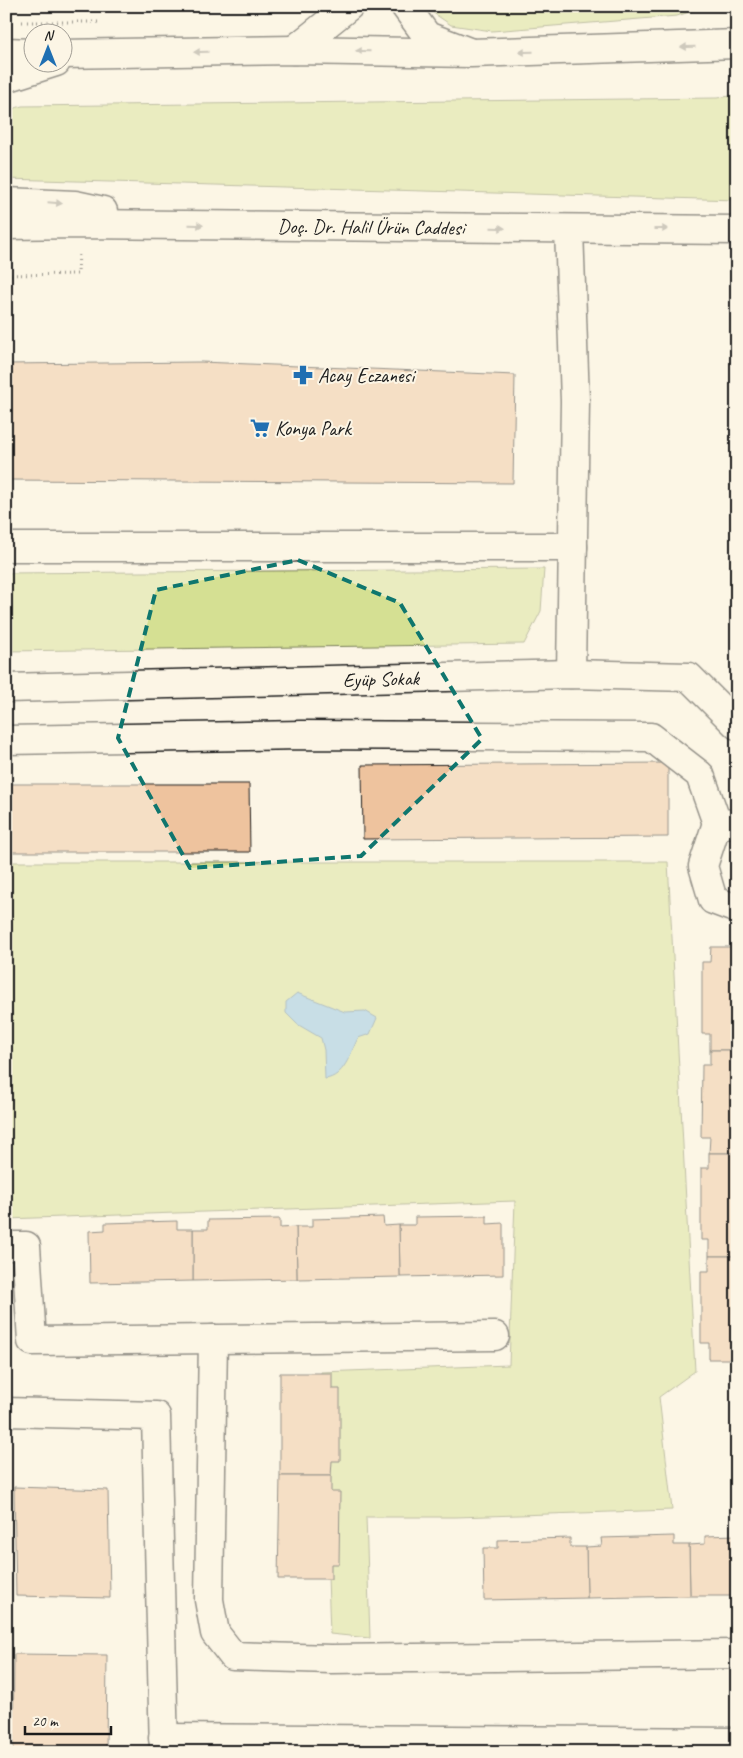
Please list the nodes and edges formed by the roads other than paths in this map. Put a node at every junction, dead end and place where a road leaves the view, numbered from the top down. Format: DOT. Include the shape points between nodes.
graph roads {
  1 [pos="349,6"];
  2 [pos="405,6"];
  3 [pos="737,44"];
  4 [pos="294,50"];
  5 [pos="6,52"];
  6 [pos="22,53"];
  7 [pos="471,53"];
  8 [pos="72,56"];
  9 [pos="25,72"];
  10 [pos="6,78"];
  11 [pos="6,202"];
  12 [pos="147,224"];
  13 [pos="6,225"];
  14 [pos="569,229"];
  15 [pos="737,230"];
  16 [pos="6,547"];
  17 [pos="572,547"];
  18 [pos="571,674"];
  19 [pos="6,688"];
  20 [pos="737,725"];
  21 [pos="6,740"];
  22 [pos="727,824"];
  23 [pos="737,909"];
  24 [pos="6,1246"];
  25 [pos="494,1336"];
  26 [pos="213,1340"];
  27 [pos="6,1412"];
  28 [pos="737,1654"];
  29 [pos="737,1742"];
  30 [pos="163,1745"];
  31 [pos="485,1746"];
  1 -- 4 [label="street"];
  2 -- 7 [label="street" via="427,36"];
  3 -- 7 [label="street, one-way"];
  7 -- 4 [label="street, one-way"];
  4 -- 8 [label="street, one-way"];
  5 -- 6 [label="street"];
  9 -- 10 [label="street"];
  11 -- 12 [label="street, one-way" via="75,205"];
  12 -- 13 [label="street, Doç. Dr. Halil Ürün Caddesi"];
  12 -- 14 [label="street, Doç. Dr. Halil Ürün Caddesi, one-way"];
  14 -- 15 [label="street, Doç. Dr. Halil Ürün Caddesi, one-way"];
  14 -- 17 [label="street" via="575,401"];
  16 -- 17 [label="street"];
  17 -- 18 [label="street"];
  18 -- 19 [label="street, Eyüp Sokak"];
  18 -- 20 [label="street, Eyüp Sokak" via="689,676"];
  21 -- 22 [label="street" via="301,735 651,737 700,774"];
  22 -- 23 [label="street" via="703,866 713,900"];
  24 -- 26 [label="street" via="26,1246 32,1341"];
  25 -- 26 [label="street"];
  26 -- 28 [label="street" via="209,1600 215,1634 233,1656 331,1659"];
  27 -- 30 [label="street" via="156,1416"];
  29 -- 31 [label="street"];
  30 -- 31 [label="street"];
}
